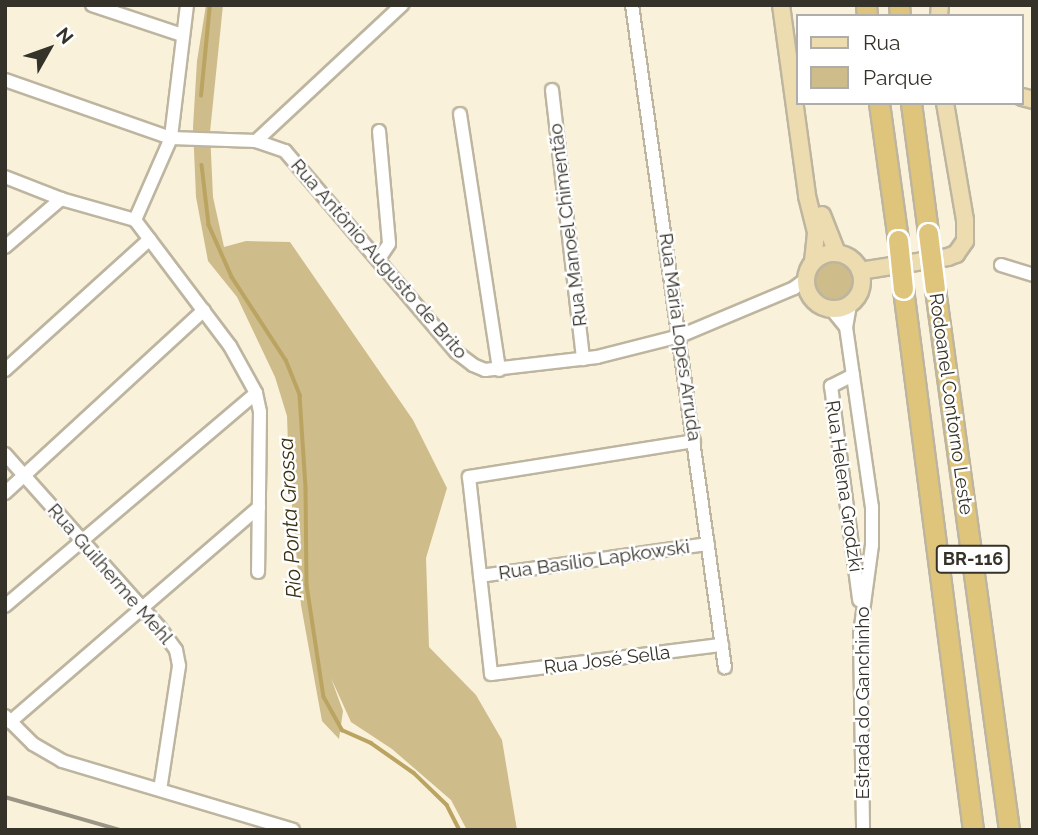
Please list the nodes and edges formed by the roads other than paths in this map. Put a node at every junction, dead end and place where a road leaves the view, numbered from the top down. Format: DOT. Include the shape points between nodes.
graph roads {
  1 [pos="92,5"];
  2 [pos="187,5"];
  3 [pos="402,5"];
  4 [pos="632,5"];
  5 [pos="781,5"];
  6 [pos="182,35"];
  7 [pos="5,80"];
  8 [pos="552,90"];
  9 [pos="879,105"];
  10 [pos="911,105"];
  11 [pos="945,105"];
  12 [pos="795,110"];
  13 [pos="460,114"];
  14 [pos="379,131"];
  15 [pos="171,138"];
  16 [pos="256,141"];
  17 [pos="5,177"];
  18 [pos="61,198"];
  19 [pos="135,220"];
  20 [pos="150,239"];
  21 [pos="5,247"];
  22 [pos="837,253"];
  23 [pos="379,259"];
  24 [pos="813,262"];
  25 [pos="1001,265"];
  26 [pos="860,271"];
  27 [pos="1033,275"];
  28 [pos="802,285"];
  29 [pos="850,305"];
  30 [pos="204,310"];
  31 [pos="832,310"];
  32 [pos="846,327"];
  33 [pos="680,337"];
  34 [pos="583,359"];
  35 [pos="5,370"];
  36 [pos="499,370"];
  37 [pos="853,374"];
  38 [pos="256,393"];
  39 [pos="694,441"];
  40 [pos="5,454"];
  41 [pos="25,476"];
  42 [pos="5,493"];
  43 [pos="259,507"];
  44 [pos="82,540"];
  45 [pos="708,544"];
  46 [pos="258,572"];
  47 [pos="480,576"];
  48 [pos="5,606"];
  49 [pos="143,609"];
  50 [pos="861,611"];
  51 [pos="722,645"];
  52 [pos="725,668"];
  53 [pos="8,719"];
  54 [pos="160,790"];
  55 [pos="293,830"];
  56 [pos="863,830"];
  57 [pos="973,830"];
  58 [pos="1009,830"];
  1 -- 6 [label="street"];
  2 -- 6 [label="street"];
  3 -- 16 [label="street"];
  4 -- 33 [label="street, Rua Maria Lopes Arruda"];
  5 -- 12 [label="main road"];
  6 -- 15 [label="street"];
  7 -- 15 [label="street, Rua Antônio Augusto de Brito"];
  8 -- 34 [label="street, Rua Manoel Chimentão"];
  9 -- 57 [label="highway, Rodoanel Contorno Leste / BR-116, bridge"];
  10 -- 58 [label="highway, Rodoanel Contorno Leste / BR-116, bridge"];
  11 -- 26 [label="main road" via="965,241 948,257"];
  12 -- 22 [label="main road" via="826,229"];
  12 -- 24 [label="main road" via="816,233"];
  13 -- 36 [label="street"];
  14 -- 23 [label="street" via="389,244"];
  15 -- 16 [label="street, Rua Antônio Augusto de Brito"];
  15 -- 19 [label="street"];
  16 -- 23 [label="street, Rua Antônio Augusto de Brito" via="285,151"];
  17 -- 18 [label="street"];
  18 -- 19 [label="street"];
  18 -- 21 [label="street"];
  19 -- 20 [label="street"];
  20 -- 30 [label="street"];
  20 -- 35 [label="street"];
  22 -- 24 [label="main road"];
  22 -- 26 [label="main road" via="852,260"];
  23 -- 36 [label="street, Rua Antônio Augusto de Brito" via="456,352 472,365"];
  24 -- 28 [label="main road"];
  25 -- 27 [label="street"];
  26 -- 29 [label="main road" via="860,292"];
  28 -- 31 [label="main road" via="817,303"];
  28 -- 33 [label="street, Rua Antônio Augusto de Brito"];
  29 -- 31 [label="main road"];
  29 -- 32 [label="street, Estrada do Ganchinho"];
  30 -- 38 [label="street"];
  30 -- 41 [label="street"];
  31 -- 32 [label="street"];
  32 -- 37 [label="street, Estrada do Ganchinho"];
  33 -- 34 [label="street, Rua Antônio Augusto de Brito"];
  33 -- 39 [label="street, Rua Maria Lopes Arruda"];
  34 -- 36 [label="street, Rua Antônio Augusto de Brito"];
  37 -- 50 [label="street, Estrada do Ganchinho" via="872,508 872,545"];
  37 -- 50 [label="street, Rua Helena Grodzki" via="831,386"];
  38 -- 43 [label="street"];
  38 -- 44 [label="street"];
  39 -- 45 [label="street, Rua Maria Lopes Arruda"];
  39 -- 47 [label="street" via="469,477"];
  40 -- 41 [label="street, Rua Guilherme Mehl"];
  41 -- 42 [label="street"];
  41 -- 44 [label="street, Rua Guilherme Mehl"];
  43 -- 46 [label="street"];
  43 -- 49 [label="street"];
  44 -- 48 [label="street"];
  44 -- 49 [label="street, Rua Guilherme Mehl"];
  45 -- 47 [label="street, Rua Basílio Lapkowski"];
  45 -- 51 [label="street, Rua Maria Lopes Arruda"];
  47 -- 51 [label="street, Rua José Sella" via="491,674"];
  49 -- 53 [label="street"];
  49 -- 54 [label="street, Rua Guilherme Mehl" via="178,657"];
  50 -- 56 [label="street, Estrada do Ganchinho"];
  51 -- 52 [label="street, Rua Maria Lopes Arruda"];
  53 -- 54 [label="street" via="33,744 62,761"];
  54 -- 55 [label="street"];
}
